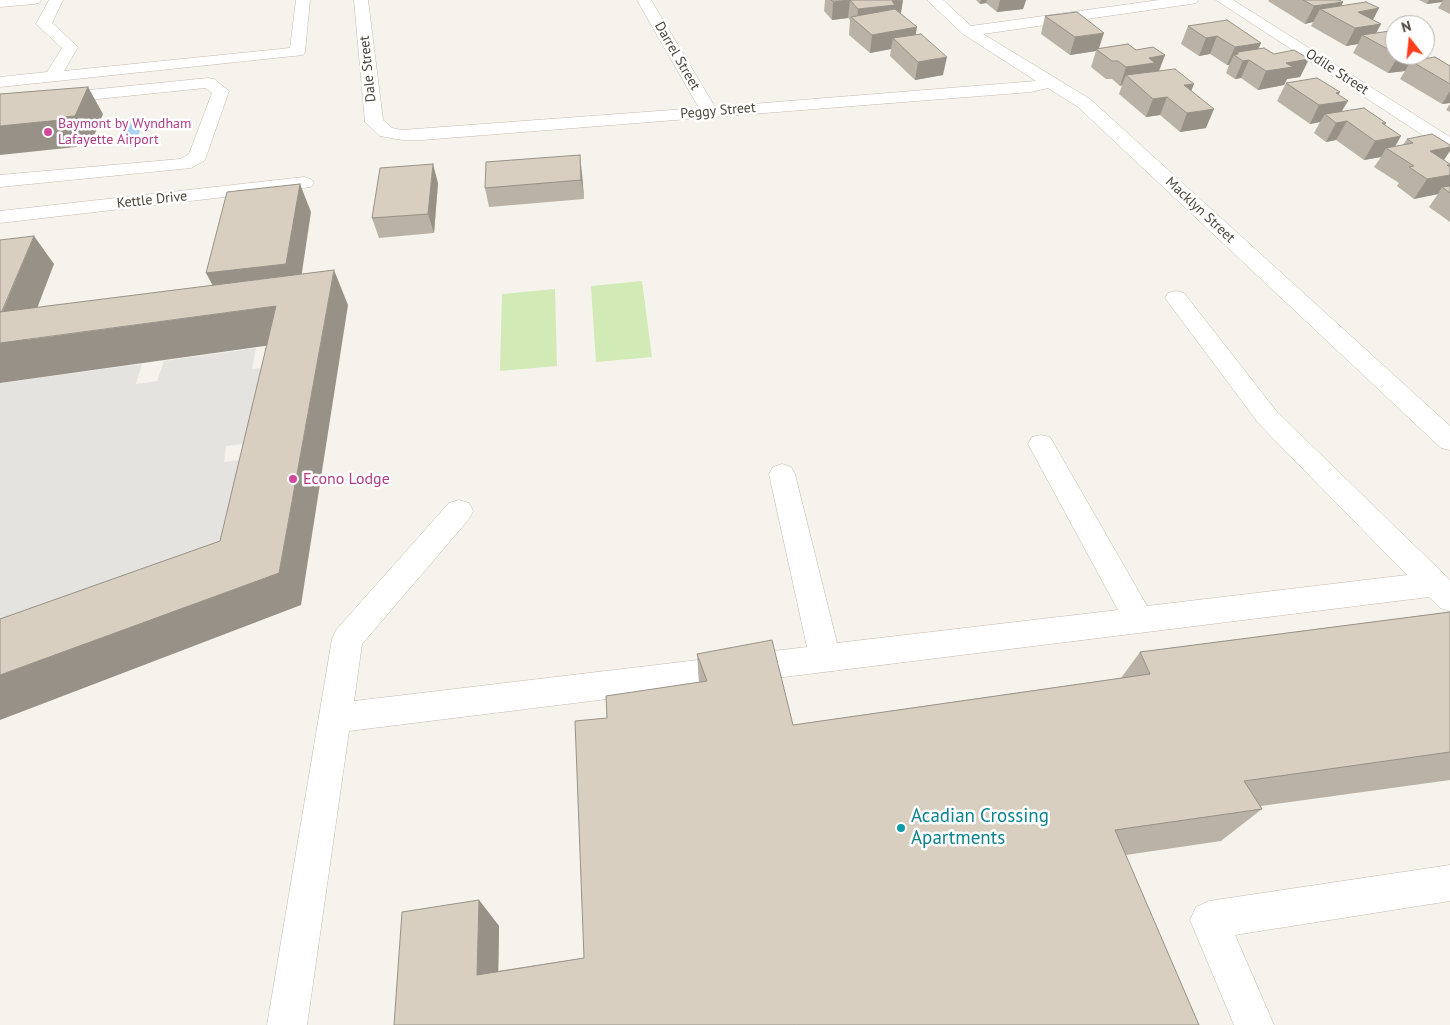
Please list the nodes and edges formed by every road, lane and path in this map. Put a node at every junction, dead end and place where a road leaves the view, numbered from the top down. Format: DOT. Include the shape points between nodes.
graph roads {
  1 [pos="34,0"];
  2 [pos="56,0"];
  3 [pos="303,0"];
  4 [pos="361,0"];
  5 [pos="644,0"];
  6 [pos="934,0"];
  7 [pos="1191,0"];
  8 [pos="1223,0"];
  9 [pos="0,3"];
  10 [pos="968,31"];
  11 [pos="52,77"];
  12 [pos="0,82"];
  13 [pos="1050,82"];
  14 [pos="0,104"];
  15 [pos="710,112"];
  16 [pos="386,132"];
  17 [pos="1450,145"];
  18 [pos="0,181"];
  19 [pos="304,183"];
  20 [pos="0,217"];
  21 [pos="1176,298"];
  22 [pos="1450,441"];
  23 [pos="1041,444"];
  24 [pos="782,474"];
  25 [pos="458,511"];
  26 [pos="1442,592"];
  27 [pos="1139,620"];
  28 [pos="825,658"];
  29 [pos="335,718"];
  30 [pos="1450,883"];
  31 [pos="287,1025"];
  32 [pos="1254,1025"];
  1 -- 9 [label="street"];
  2 -- 11 [label="street" via="44,24 70,47"];
  3 -- 11 [label="street" via="297,52"];
  4 -- 16 [label="street, Dale Street" via="374,122"];
  5 -- 15 [label="street, Darrel Street"];
  6 -- 10 [label="street, Macklyn Street"];
  7 -- 10 [label="street"];
  8 -- 17 [label="street, Odile Street"];
  10 -- 13 [label="street, Macklyn Street"];
  11 -- 12 [label="street"];
  13 -- 15 [label="street, Peggy Street" via="1030,87"];
  13 -- 22 [label="street, Macklyn Street" via="1084,103"];
  14 -- 18 [label="street" via="208,83 221,91 197,157 184,164"];
  15 -- 16 [label="street, Peggy Street" via="422,135"];
  19 -- 20 [label="street, Kettle Drive"];
  21 -- 26 [label="street" via="1268,418"];
  23 -- 27 [label="street"];
  24 -- 28 [label="street"];
  25 -- 29 [label="street" via="347,639"];
  26 -- 27 [label="street"];
  27 -- 28 [label="street"];
  28 -- 29 [label="street"];
  29 -- 31 [label="street"];
  30 -- 32 [label="street" via="1209,920"];
}
